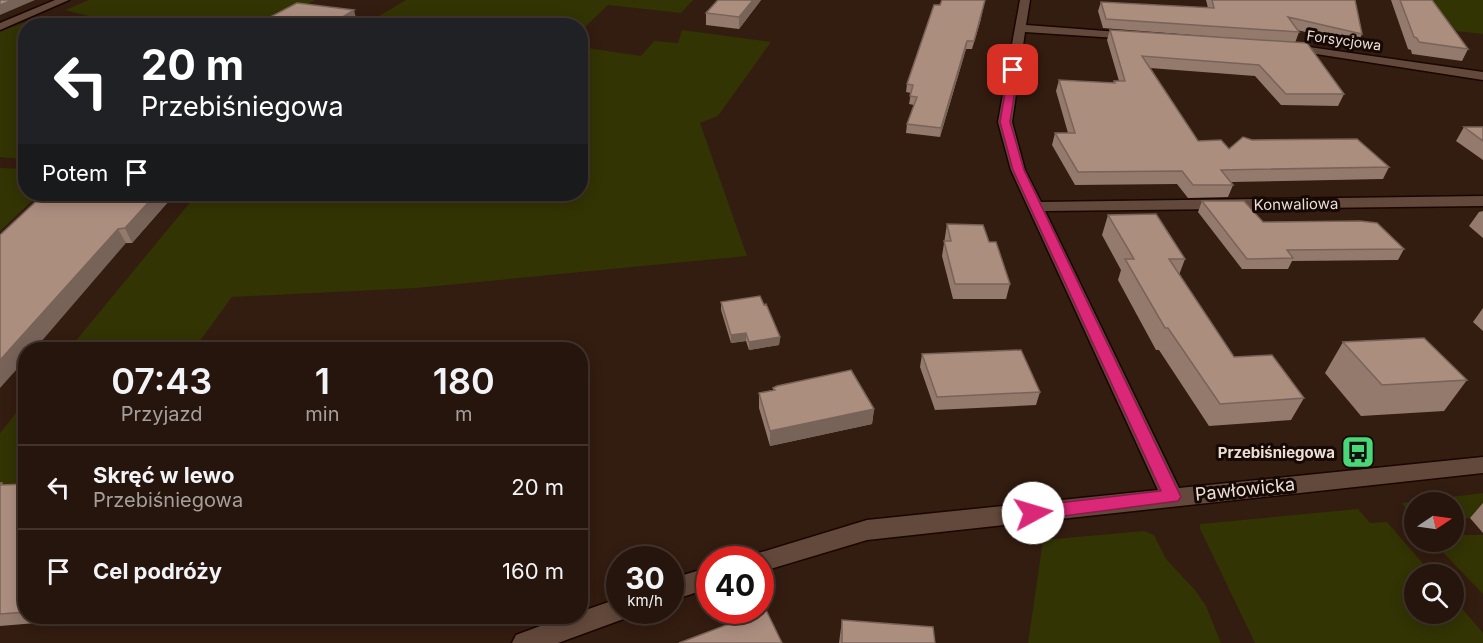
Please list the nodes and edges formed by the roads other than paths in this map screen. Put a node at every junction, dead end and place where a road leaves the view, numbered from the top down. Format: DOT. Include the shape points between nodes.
graph roads {
  1 [pos="64,0"];
  2 [pos="1025,0"];
  3 [pos="21,18"];
  4 [pos="18,19"];
  5 [pos="0,27"];
  6 [pos="1020,28"];
  7 [pos="1147,37"];
  8 [pos="1275,46"];
  9 [pos="1483,76"];
  10 [pos="1483,201"];
  11 [pos="1036,207"];
  12 [pos="1483,465"];
  13 [pos="1172,497"];
  14 [pos="774,558"];
  15 [pos="606,614"];
  16 [pos="588,620"];
  17 [pos="578,624"];
  18 [pos="525,643"];
  1 -- 3 [label="street"];
  2 -- 6 [label="street"];
  4 -- 5 [label="street"];
  6 -- 7 [label="street"];
  6 -- 11 [label="street" via="1005,122 1018,170"];
  8 -- 9 [label="street, Forsycjowa"];
  10 -- 11 [label="street, Konwaliowa"];
  11 -- 13 [label="street"];
  12 -- 13 [label="street, Pawłowicka"];
  13 -- 14 [label="street, Pawłowicka" via="867,530"];
  15 -- 16 [label="street"];
  17 -- 18 [label="street"];
}
